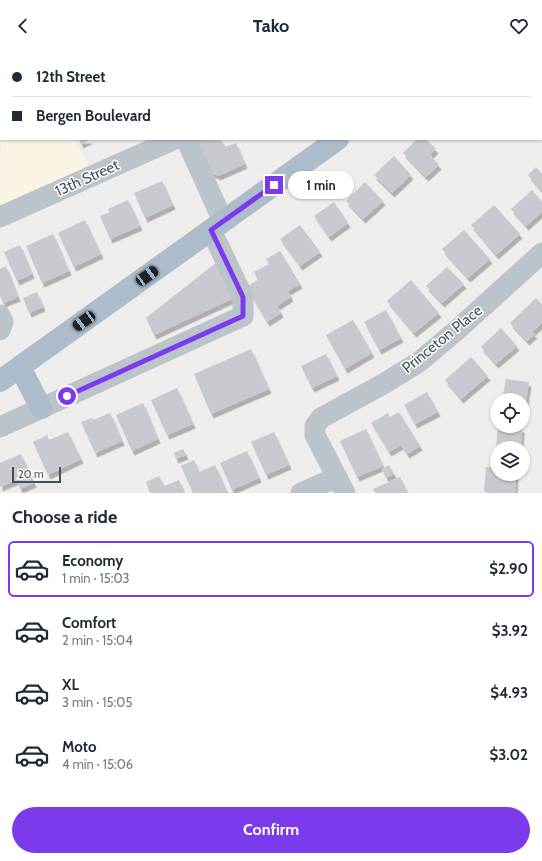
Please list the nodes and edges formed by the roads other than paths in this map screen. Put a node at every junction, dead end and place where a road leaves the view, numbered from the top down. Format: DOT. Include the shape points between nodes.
graph roads {
  1 [pos="173,140"];
  2 [pos="186,140"];
  3 [pos="337,140"];
  4 [pos="0,217"];
  5 [pos="217,226"];
  6 [pos="542,253"];
  7 [pos="0,315"];
  8 [pos="0,330"];
  9 [pos="20,367"];
  10 [pos="0,381"];
  11 [pos="41,408"];
  12 [pos="0,427"];
  13 [pos="341,485"];
  14 [pos="302,493"];
  1 -- 4 [label="street, 13th Street"];
  2 -- 5 [label="street"];
  3 -- 5 [label="main road"];
  5 -- 9 [label="main road"];
  5 -- 11 [label="street" via="243,297 243,316"];
  6 -- 13 [label="street, Princeton Place" via="419,362 321,418 315,426 315,435"];
  7 -- 8 [label="street" via="3,322"];
  9 -- 10 [label="main road"];
  9 -- 11 [label="main road"];
  11 -- 12 [label="street"];
  13 -- 14 [label="street"];
}
